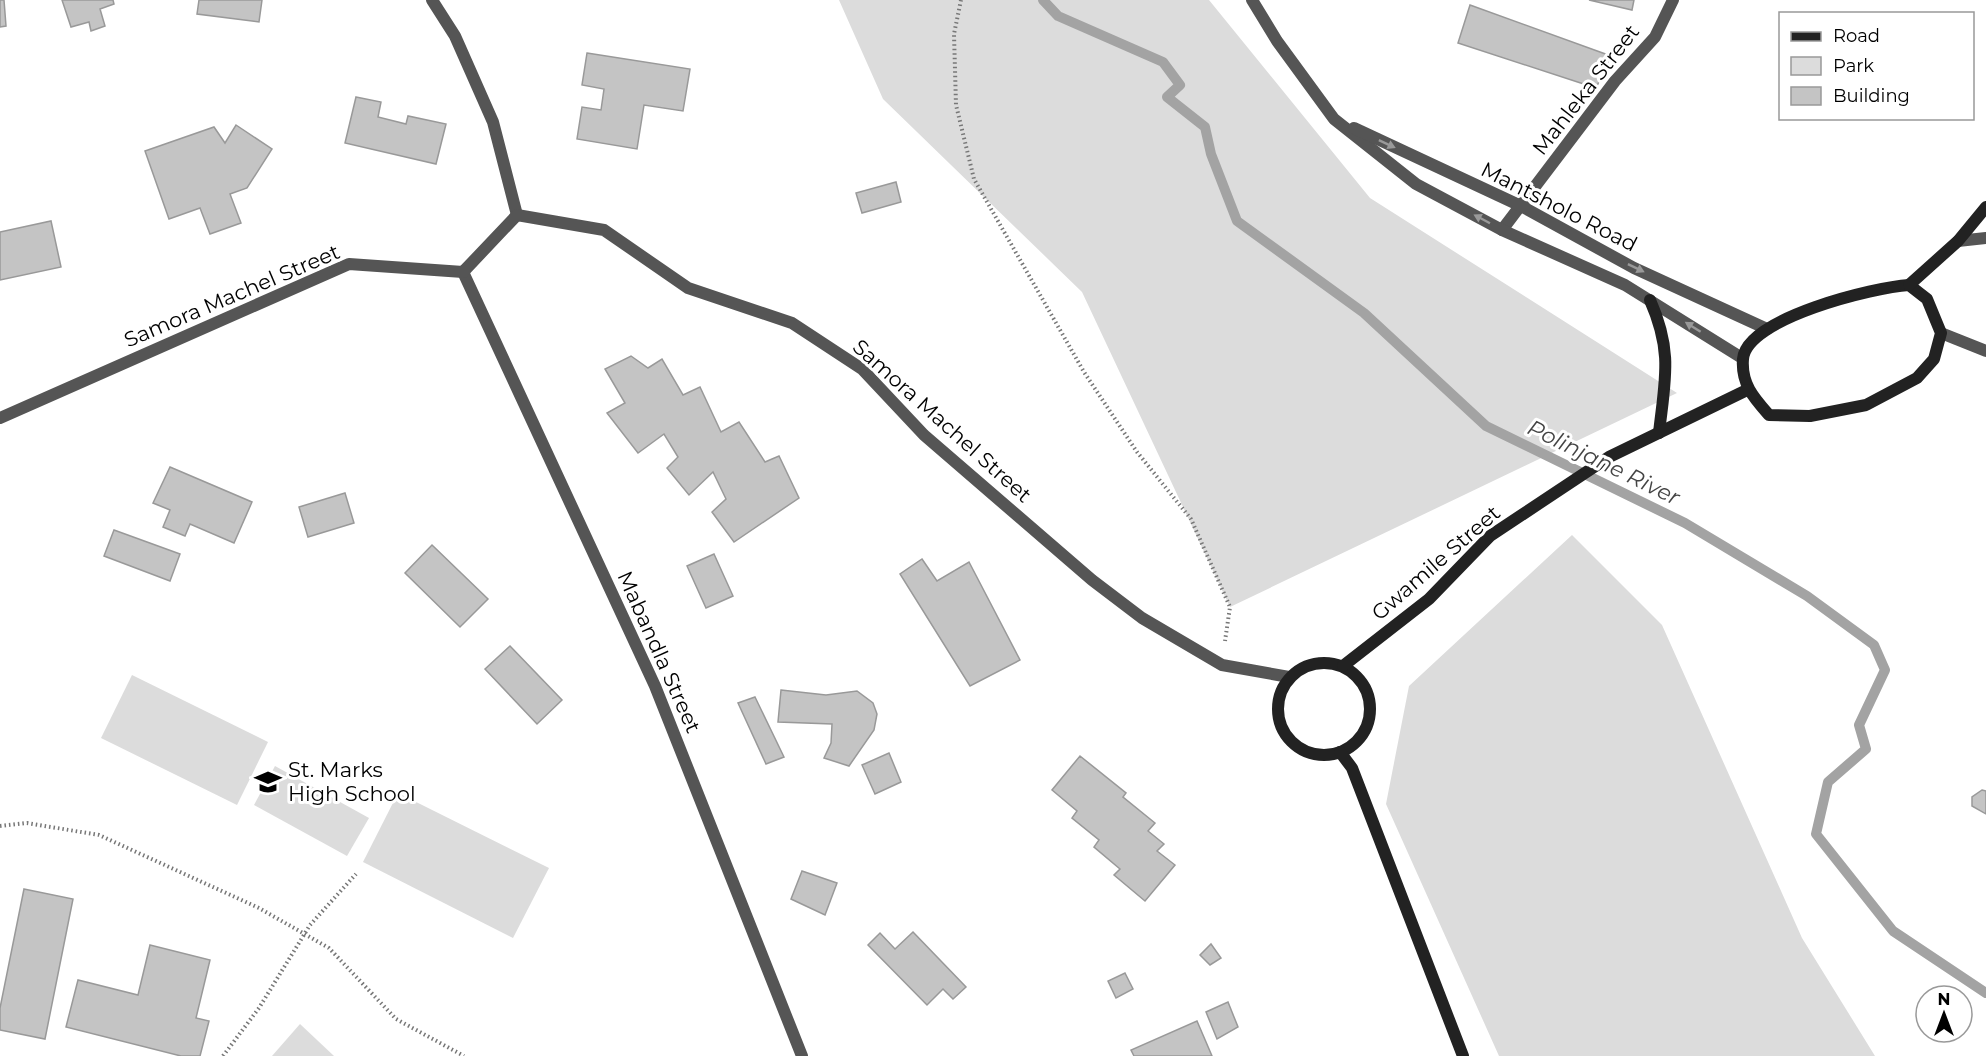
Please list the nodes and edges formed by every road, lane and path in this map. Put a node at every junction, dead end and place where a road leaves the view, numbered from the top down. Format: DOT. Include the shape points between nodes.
graph roads {
  1 [pos="432,0"];
  2 [pos="961,0"];
  3 [pos="1252,0"];
  4 [pos="1672,0"];
  5 [pos="1334,119"];
  6 [pos="1521,206"];
  7 [pos="1986,207"];
  8 [pos="517,215"];
  9 [pos="1502,230"];
  10 [pos="1986,238"];
  11 [pos="1958,241"];
  12 [pos="463,272"];
  13 [pos="1909,285"];
  14 [pos="1650,300"];
  15 [pos="1767,329"];
  16 [pos="1941,333"];
  17 [pos="1986,351"];
  18 [pos="1742,358"];
  19 [pos="1747,390"];
  20 [pos="0,418"];
  21 [pos="1659,433"];
  22 [pos="1222,665"];
  23 [pos="1343,666"];
  24 [pos="1289,677"];
  25 [pos="1340,752"];
  26 [pos="0,826"];
  27 [pos="356,874"];
  28 [pos="223,1056"];
  29 [pos="464,1056"];
  30 [pos="802,1056"];
  31 [pos="1463,1056"];
  1 -- 8 [label="street" via="455,36 493,122"];
  2 -- 22 [label="path" via="954,34 956,105 974,178 1084,372 1137,452 1191,519 1230,607"];
  3 -- 5 [label="street, Mantsholo Road"];
  4 -- 6 [label="street, Mahleka Street" via="1655,37 1615,81"];
  5 -- 6 [label="street, Mantsholo Road, one-way"];
  9 -- 5 [label="street, Mantsholo Road, one-way" via="1416,184"];
  6 -- 9 [label="street, Mahleka Street"];
  6 -- 15 [label="street, Mantsholo Road, one-way" via="1634,268"];
  7 -- 11 [label="main road"];
  8 -- 12 [label="street"];
  8 -- 22 [label="street, Samora Machel Street" via="604,230 688,288 792,322 862,369 924,435 1092,580 1142,618"];
  9 -- 14 [label="street, Mantsholo Road"];
  10 -- 11 [label="street"];
  11 -- 13 [label="main road"];
  12 -- 20 [label="street, Samora Machel Street" via="349,264"];
  12 -- 30 [label="street, Mabandla Street" via="655,686"];
  13 -- 15 [label="main road" via="1882,287 1822,304"];
  13 -- 16 [label="main road" via="1927,299"];
  18 -- 14 [label="street, Mantsholo Road, one-way"];
  14 -- 21 [label="main road" via="1663,328 1667,363"];
  15 -- 18 [label="main road"];
  16 -- 17 [label="street"];
  16 -- 19 [label="main road" via="1934,359 1917,378 1866,405 1810,416 1769,415"];
  18 -- 19 [label="main road"];
  19 -- 21 [label="main road, Gwamile Street"];
  21 -- 23 [label="main road, Gwamile Street" via="1609,457 1490,536 1429,599"];
  22 -- 24 [label="street, Samora Machel Street"];
  23 -- 24 [label="main road" via="1315,663"];
  23 -- 25 [label="main road" via="1365,688 1370,710 1363,732 1354,744"];
  24 -- 25 [label="main road" via="1278,704 1278,720 1285,734 1309,752"];
  25 -- 31 [label="main road" via="1352,768"];
  26 -- 29 [label="path" via="27,823 99,835 259,908 328,948 396,1019"];
  27 -- 28 [label="path" via="310,925 259,1008"];
}
